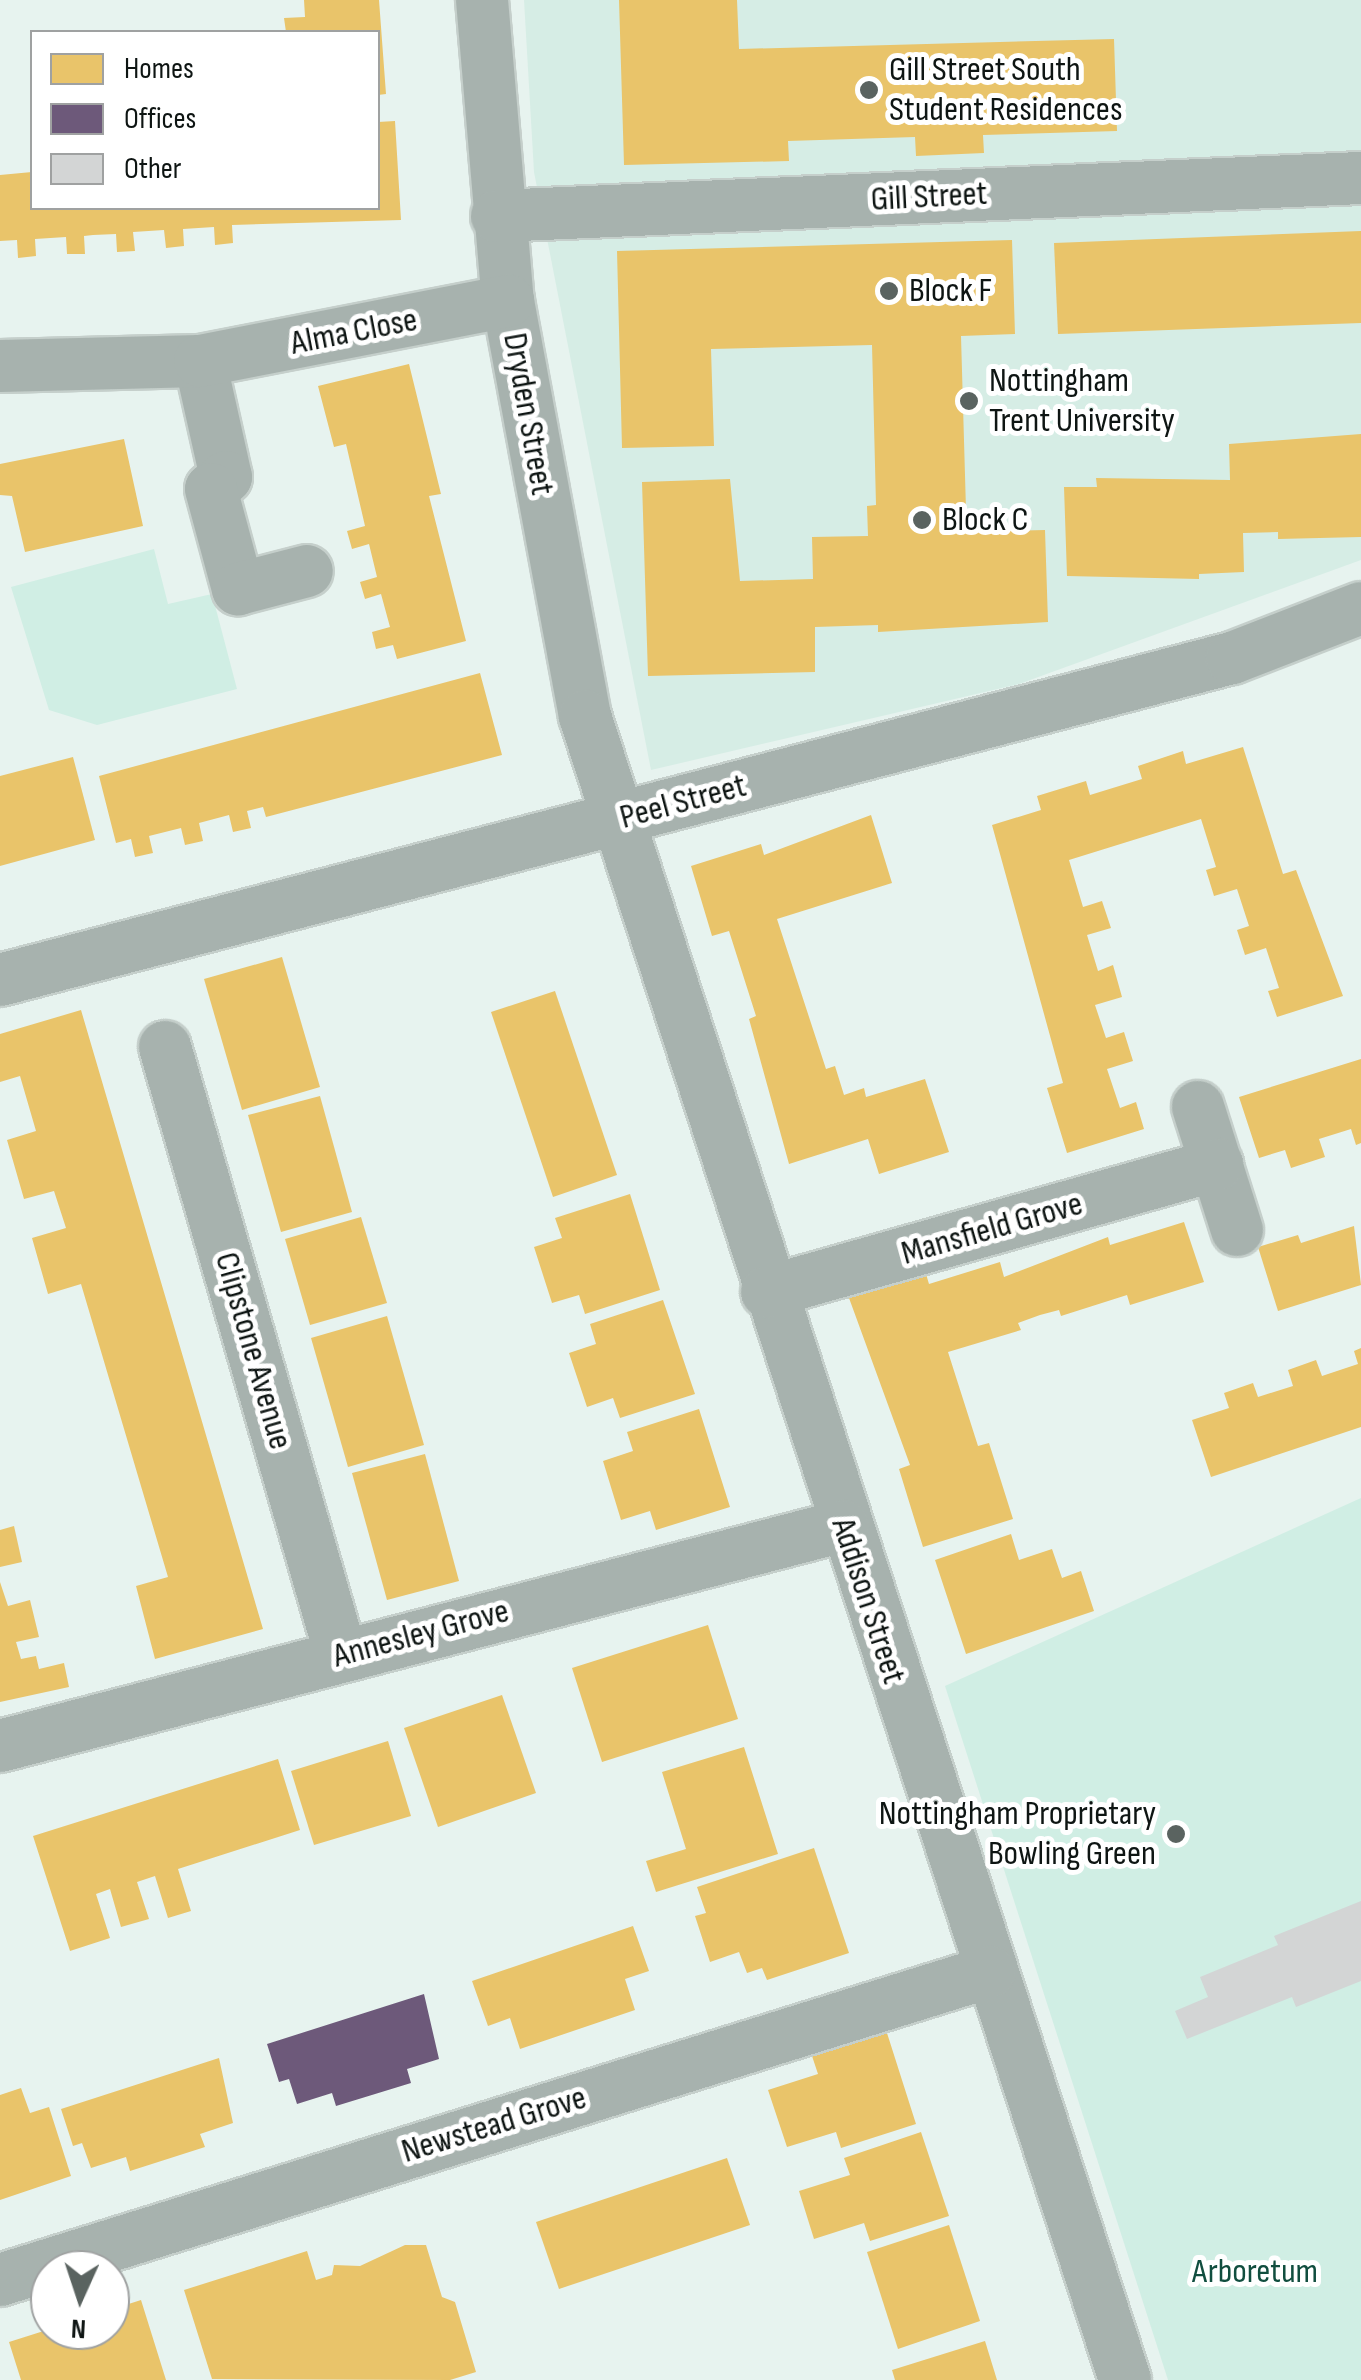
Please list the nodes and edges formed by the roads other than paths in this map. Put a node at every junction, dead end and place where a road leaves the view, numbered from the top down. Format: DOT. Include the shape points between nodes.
graph roads {
  1 [pos="482,0"];
  2 [pos="1361,178"];
  3 [pos="497,216"];
  4 [pos="508,302"];
  5 [pos="200,361"];
  6 [pos="0,366"];
  7 [pos="307,571"];
  8 [pos="1361,608"];
  9 [pos="614,820"];
  10 [pos="0,980"];
  11 [pos="166,1047"];
  12 [pos="1198,1108"];
  13 [pos="1216,1165"];
  14 [pos="1237,1230"];
  15 [pos="768,1292"];
  16 [pos="843,1526"];
  17 [pos="341,1655"];
  18 [pos="0,1746"];
  19 [pos="989,1972"];
  20 [pos="0,2280"];
  21 [pos="1125,2380"];
  1 -- 3 [label="street, Dryden Street"];
  2 -- 3 [label="street, Gill Street"];
  3 -- 4 [label="street, Dryden Street"];
  4 -- 5 [label="street, Alma Close"];
  4 -- 9 [label="street, Dryden Street" via="568,640"];
  5 -- 6 [label="street, Alma Close"];
  5 -- 7 [label="street" via="226,477 211,489 238,589"];
  8 -- 9 [label="street, Peel Street" via="1232,658"];
  9 -- 10 [label="street, Peel Street"];
  9 -- 15 [label="street, Addison Street"];
  11 -- 17 [label="street, Clipstone Avenue"];
  12 -- 13 [label="street"];
  13 -- 14 [label="street"];
  13 -- 15 [label="street, Mansfield Grove"];
  15 -- 16 [label="street, Addison Street"];
  16 -- 17 [label="street, Annesley Grove"];
  16 -- 19 [label="street, Addison Street"];
  17 -- 18 [label="street, Annesley Grove"];
  19 -- 20 [label="street, Newstead Grove"];
  19 -- 21 [label="street, Addison Street"];
}
